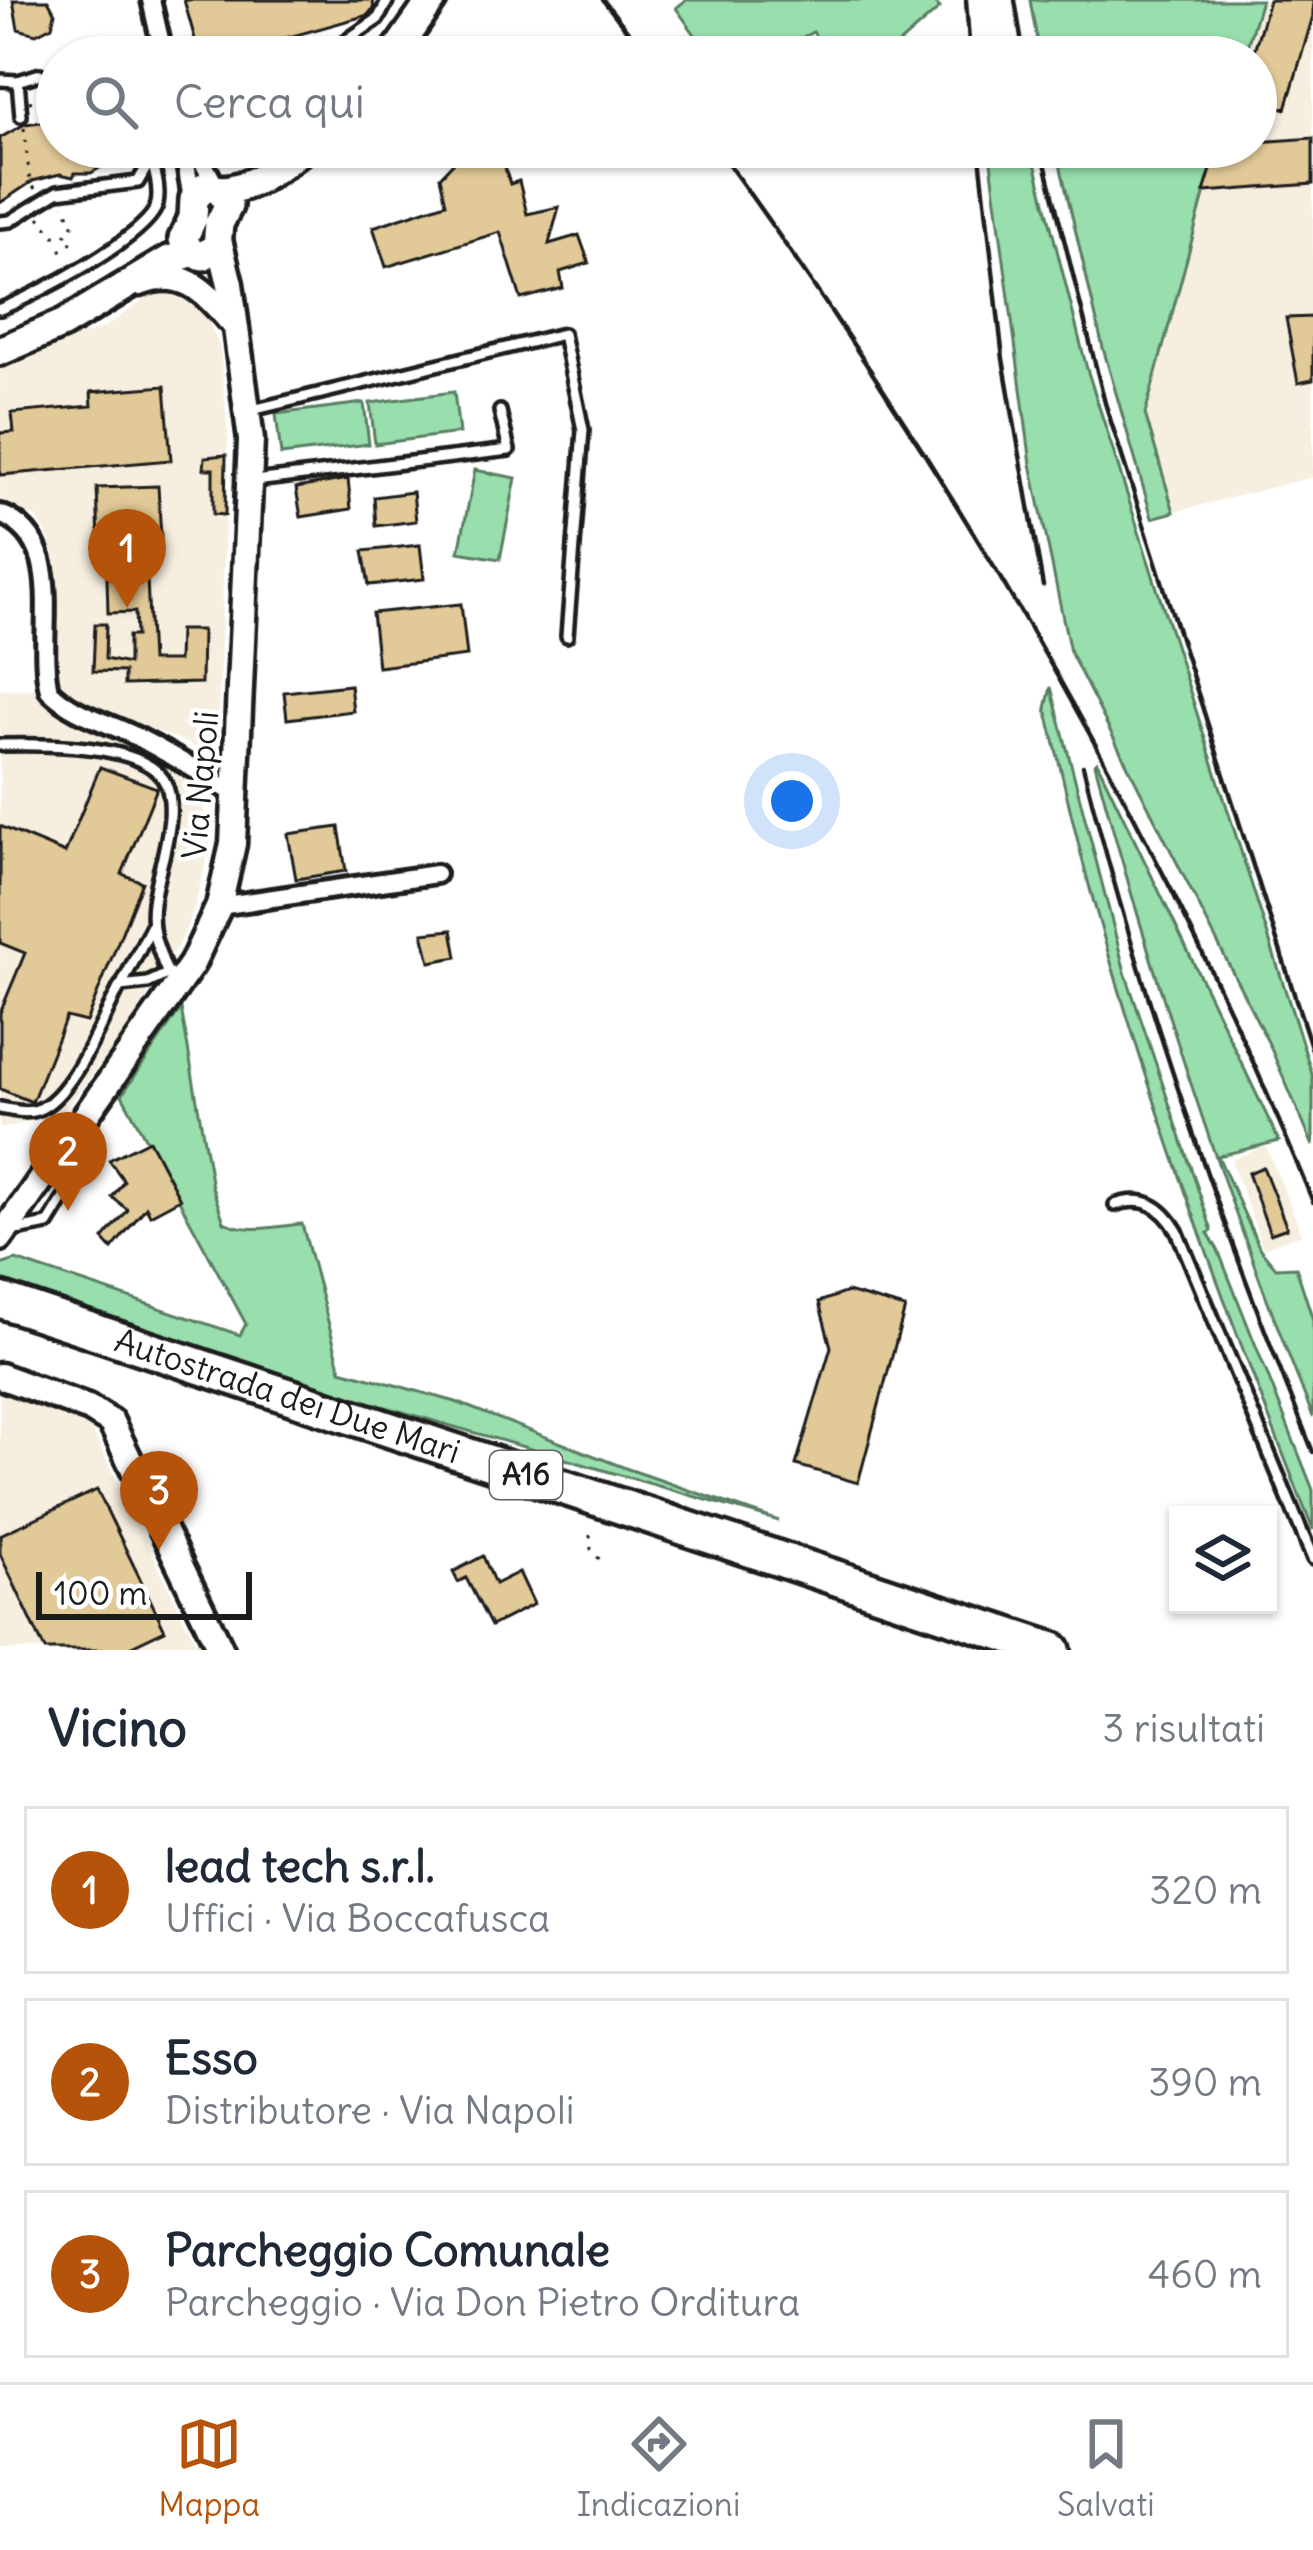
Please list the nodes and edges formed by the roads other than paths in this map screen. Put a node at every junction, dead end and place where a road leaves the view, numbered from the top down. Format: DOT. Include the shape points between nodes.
graph roads {
  1 [pos="151,0"];
  2 [pos="388,0"];
  3 [pos="432,0"];
  4 [pos="159,36"];
  5 [pos="354,36"];
  6 [pos="407,36"];
  7 [pos="36,75"];
  8 [pos="0,80"];
  9 [pos="17,81"];
  10 [pos="22,120"];
  11 [pos="146,168"];
  12 [pos="153,168"];
  13 [pos="189,168"];
  14 [pos="198,168"];
  15 [pos="276,168"];
  16 [pos="0,222"];
  17 [pos="206,222"];
  18 [pos="127,288"];
  19 [pos="97,301"];
  20 [pos="0,309"];
  21 [pos="234,331"];
  22 [pos="0,351"];
  23 [pos="247,411"];
  24 [pos="500,411"];
  25 [pos="249,482"];
  26 [pos="0,514"];
  27 [pos="567,636"];
  28 [pos="0,745"];
  29 [pos="237,795"];
  30 [pos="436,874"];
  31 [pos="219,906"];
  32 [pos="152,927"];
  33 [pos="173,978"];
  34 [pos="121,986"];
  35 [pos="0,1108"];
  36 [pos="1114,1205"];
  37 [pos="3,1235"];
  38 [pos="0,1300"];
  39 [pos="0,1320"];
  40 [pos="0,1376"];
  41 [pos="1313,1559"];
  42 [pos="221,1650"];
  43 [pos="992,1650"];
  44 [pos="1053,1650"];
  1 -- 4 [label="street"];
  2 -- 5 [label="lane" via="378,20"];
  3 -- 6 [label="main road"];
  7 -- 9 [label="lane"];
  8 -- 9 [label="lane"];
  9 -- 10 [label="lane"];
  11 -- 16 [label="lane" via="138,182 57,192"];
  12 -- 20 [label="lane" via="158,191 149,220"];
  13 -- 17 [label="street, Via Napoli"];
  14 -- 17 [label="street, Via Napoli"];
  15 -- 17 [label="main road"];
  17 -- 18 [label="main road"];
  17 -- 19 [label="main road"];
  17 -- 21 [label="main road, Via Napoli"];
  18 -- 19 [label="main road"];
  18 -- 21 [label="main road" via="183,278 202,289"];
  19 -- 22 [label="main road"];
  21 -- 23 [label="main road, Via Napoli"];
  23 -- 25 [label="main road, Via Napoli"];
  23 -- 27 [label="lane" via="563,334 583,430"];
  24 -- 25 [label="lane" via="508,450"];
  25 -- 29 [label="main road, Via Napoli"];
  26 -- 29 [label="street" via="25,527 44,566 49,690"];
  28 -- 32 [label="lane" via="77,746 163,777 170,820"];
  29 -- 31 [label="main road, Via Napoli"];
  30 -- 31 [label="street"];
  31 -- 33 [label="main road, Via Napoli" via="207,937"];
  32 -- 33 [label="lane"];
  32 -- 34 [label="lane"];
  33 -- 34 [label="lane"];
  33 -- 37 [label="main road, Via Napoli"];
  34 -- 35 [label="lane" via="52,1102 34,1111"];
  36 -- 41 [label="lane" via="1164,1209 1177,1231"];
  38 -- 44 [label="highway, Autostrada dei Due Mari / A16"];
  39 -- 43 [label="highway, Autostrada dei Due Mari / A16"];
  40 -- 42 [label="main road" via="111,1422"];
}
